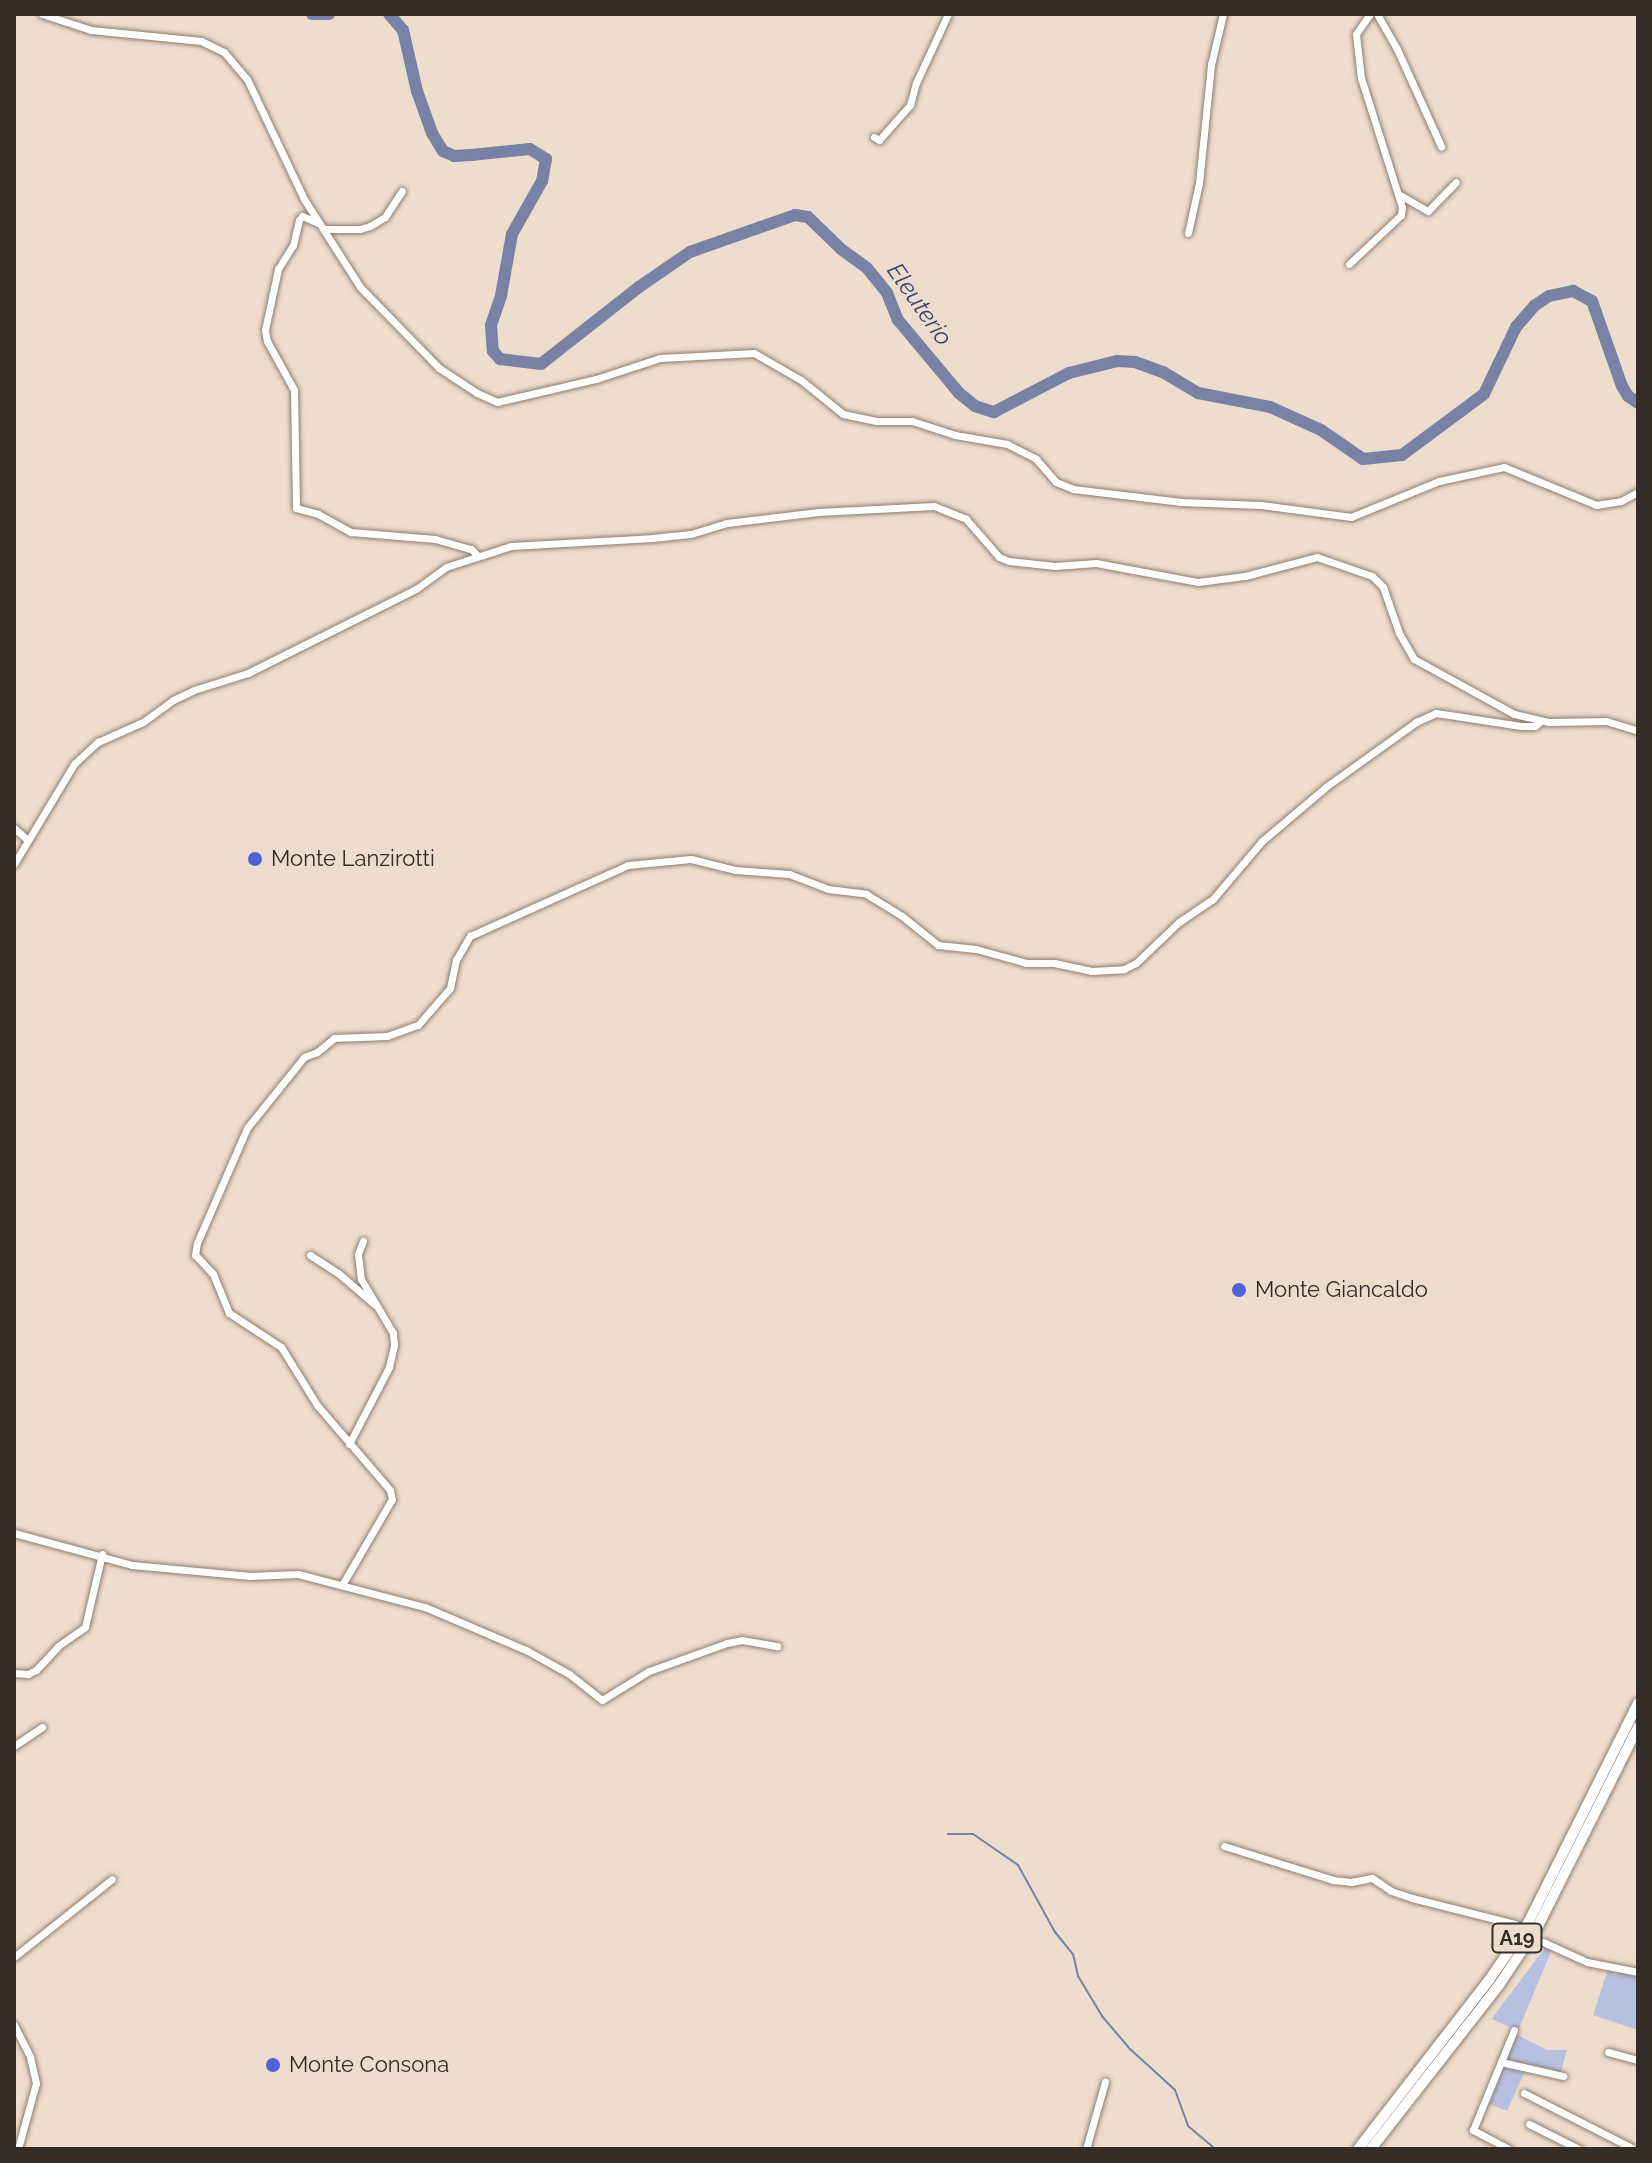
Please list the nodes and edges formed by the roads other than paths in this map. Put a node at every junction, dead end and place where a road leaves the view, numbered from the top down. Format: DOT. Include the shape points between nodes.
graph roads {
  1 [pos="42,14"];
  2 [pos="948,14"];
  3 [pos="1223,14"];
  4 [pos="1370,14"];
  5 [pos="1377,14"];
  6 [pos="874,137"];
  7 [pos="1441,146"];
  8 [pos="1456,182"];
  9 [pos="402,191"];
  10 [pos="1400,195"];
  11 [pos="322,227"];
  12 [pos="1188,233"];
  13 [pos="1349,264"];
  14 [pos="1638,492"];
  15 [pos="477,555"];
  16 [pos="1541,721"];
  17 [pos="1638,731"];
  18 [pos="14,828"];
  19 [pos="28,840"];
  20 [pos="14,864"];
  21 [pos="363,1241"];
  22 [pos="310,1255"];
  23 [pos="376,1305"];
  24 [pos="349,1444"];
  25 [pos="14,1533"];
  26 [pos="102,1554"];
  27 [pos="342,1585"];
  28 [pos="777,1646"];
  29 [pos="14,1673"];
  30 [pos="1638,1703"];
  31 [pos="42,1727"];
  32 [pos="1638,1727"];
  33 [pos="14,1746"];
  34 [pos="1224,1846"];
  35 [pos="112,1879"];
  36 [pos="1515,1924"];
  37 [pos="1543,1942"];
  38 [pos="14,1957"];
  39 [pos="1638,1972"];
  40 [pos="14,2025"];
  41 [pos="1514,2030"];
  42 [pos="23,2043"];
  43 [pos="14,2050"];
  44 [pos="1608,2052"];
  45 [pos="1638,2060"];
  46 [pos="1501,2062"];
  47 [pos="1563,2076"];
  48 [pos="1105,2082"];
  49 [pos="1524,2093"];
  50 [pos="1529,2124"];
  51 [pos="1638,2140"];
  52 [pos="1632,2148"];
  53 [pos="18,2149"];
  54 [pos="1086,2149"];
  55 [pos="1358,2149"];
  56 [pos="1371,2149"];
  57 [pos="1509,2149"];
  58 [pos="1579,2149"];
  1 -- 11 [label="street" via="91,30 201,41 224,52 258,98"];
  2 -- 6 [label="street" via="910,105 879,140"];
  3 -- 12 [label="street"];
  4 -- 10 [label="street" via="1356,34 1361,78"];
  5 -- 7 [label="street"];
  8 -- 10 [label="street" via="1428,211"];
  9 -- 11 [label="street" via="385,217 370,226"];
  10 -- 13 [label="street" via="1401,215"];
  11 -- 14 [label="street" via="337,255 385,314 439,368 497,402 660,358 754,353 801,380 843,414 912,421 1007,444 1073,489 1351,517 1439,481 1504,467 1596,505"];
  11 -- 15 [label="street" via="302,216 299,220 293,245 278,269 265,330 294,390 296,508 351,532 435,539"];
  15 -- 16 [label="street" via="540,542 652,538 818,512 924,506 966,519 999,557 1026,565 1096,563 1198,582 1317,557 1372,576 1383,587 1414,659 1514,714"];
  15 -- 19 [label="street" via="248,673 194,690 98,742 74,764"];
  16 -- 17 [label="street" via="1606,721"];
  16 -- 24 [label="street" via="1521,726 1436,713 1416,722 1327,786 1262,841 1213,899 1124,969 1091,971 1026,963 938,945 866,894 828,889 789,874 735,870 691,859 628,865 470,936 456,960 450,988 418,1025 387,1036 334,1038 304,1057 247,1128 197,1243 195,1255 213,1274 229,1313 281,1347"];
  18 -- 19 [label="street"];
  19 -- 20 [label="street"];
  21 -- 23 [label="street" via="357,1263"];
  22 -- 23 [label="street"];
  23 -- 24 [label="street" via="393,1333 394,1345 389,1367"];
  24 -- 27 [label="street" via="392,1499"];
  25 -- 26 [label="street"];
  26 -- 27 [label="street" via="132,1565 250,1576 298,1574"];
  26 -- 29 [label="street" via="85,1627 36,1670"];
  27 -- 28 [label="street" via="425,1607 496,1635 569,1674 602,1700 649,1671 727,1643"];
  30 -- 55 [label="highway, A19" via="1527,1925"];
  31 -- 33 [label="street"];
  32 -- 56 [label="highway, A19" via="1537,1928"];
  34 -- 36 [label="street" via="1333,1880 1372,1878 1412,1898"];
  35 -- 38 [label="street"];
  37 -- 39 [label="street" via="1587,1962"];
  40 -- 42 [label="street"];
  41 -- 46 [label="street"];
  42 -- 43 [label="street"];
  42 -- 53 [label="street" via="36,2083"];
  44 -- 45 [label="street"];
  46 -- 47 [label="street"];
  46 -- 57 [label="street" via="1473,2130"];
  48 -- 54 [label="street"];
  49 -- 52 [label="street"];
  50 -- 58 [label="street"];
  51 -- 52 [label="street"];
}
